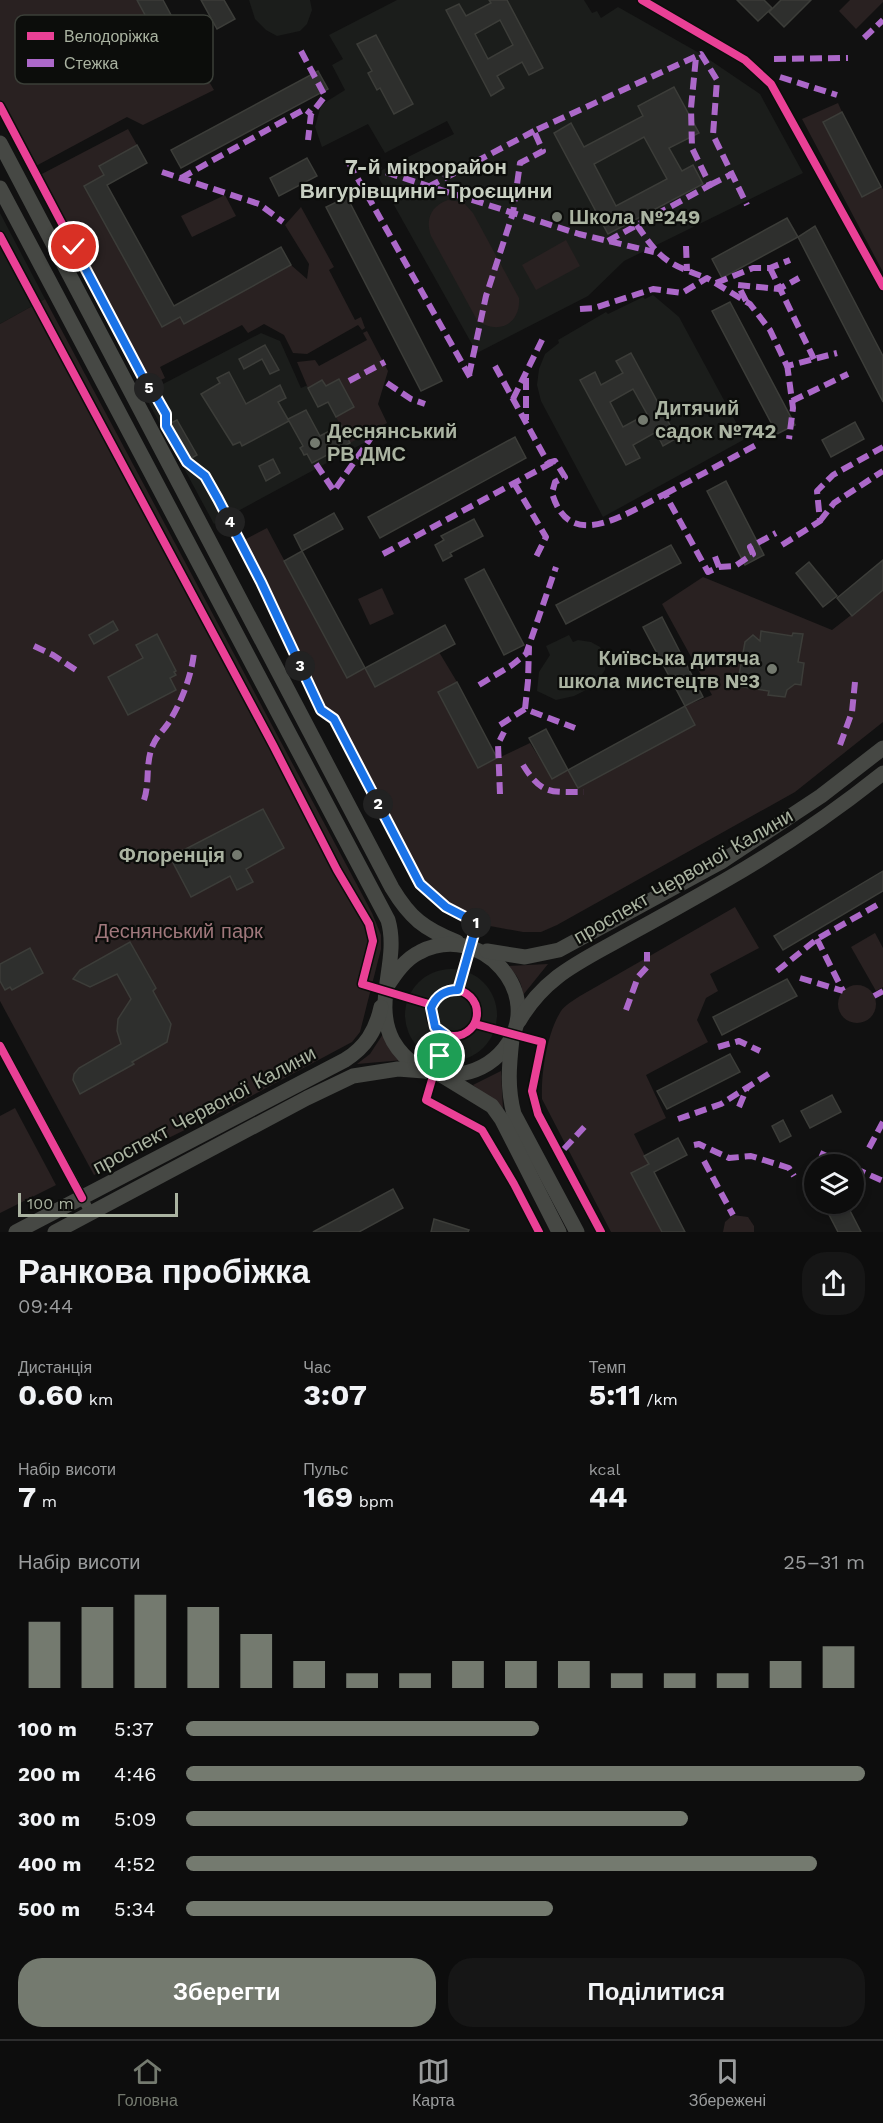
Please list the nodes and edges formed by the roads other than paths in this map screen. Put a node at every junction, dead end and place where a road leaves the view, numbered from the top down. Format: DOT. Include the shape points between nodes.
graph roads {
  1 [pos="642,0"];
  2 [pos="0,143"];
  3 [pos="0,188"];
  4 [pos="883,286"];
  5 [pos="883,748"];
  6 [pos="883,773"];
  7 [pos="469,946"];
  8 [pos="385,993"];
  9 [pos="514,1033"];
  10 [pos="0,1046"];
  11 [pos="426,1071"];
  12 [pos="442,1076"];
  13 [pos="81,1198"];
  14 [pos="91,1214"];
  15 [pos="16,1232"];
  16 [pos="55,1232"];
  17 [pos="559,1232"];
  18 [pos="577,1232"];
  1 -- 4 [label="street" via="745,60 771,84"];
  2 -- 7 [label="main road" via="392,888 416,922"];
  3 -- 8 [label="main road" via="388,920 393,948"];
  5 -- 7 [label="main road, проспект Червоної Калини" via="821,796 720,862 559,950 525,957"];
  6 -- 9 [label="main road, проспект Червоної Калини" via="823,819 726,880 569,966 529,1004"];
  7 -- 8 [label="main road" via="435,946 419,952 405,962"];
  7 -- 9 [label="main road" via="495,960 509,976 516,997"];
  8 -- 11 [label="main road" via="393,1041 405,1056"];
  8 -- 13 [label="main road, проспект Червоної Калини" via="374,1030 356,1054"];
  9 -- 12 [label="main road" via="497,1058 482,1068"];
  9 -- 18 [label="main road" via="508,1069 514,1114"];
  10 -- 13 [label="street"];
  11 -- 12 [label="main road"];
  11 -- 14 [label="main road, проспект Червоної Калини" via="398,1069 353,1076"];
  12 -- 17 [label="main road" via="492,1106"];
  13 -- 14 [label="street"];
  13 -- 15 [label="main road, проспект Червоної Калини"];
  14 -- 16 [label="main road, проспект Червоної Калини"];
}
